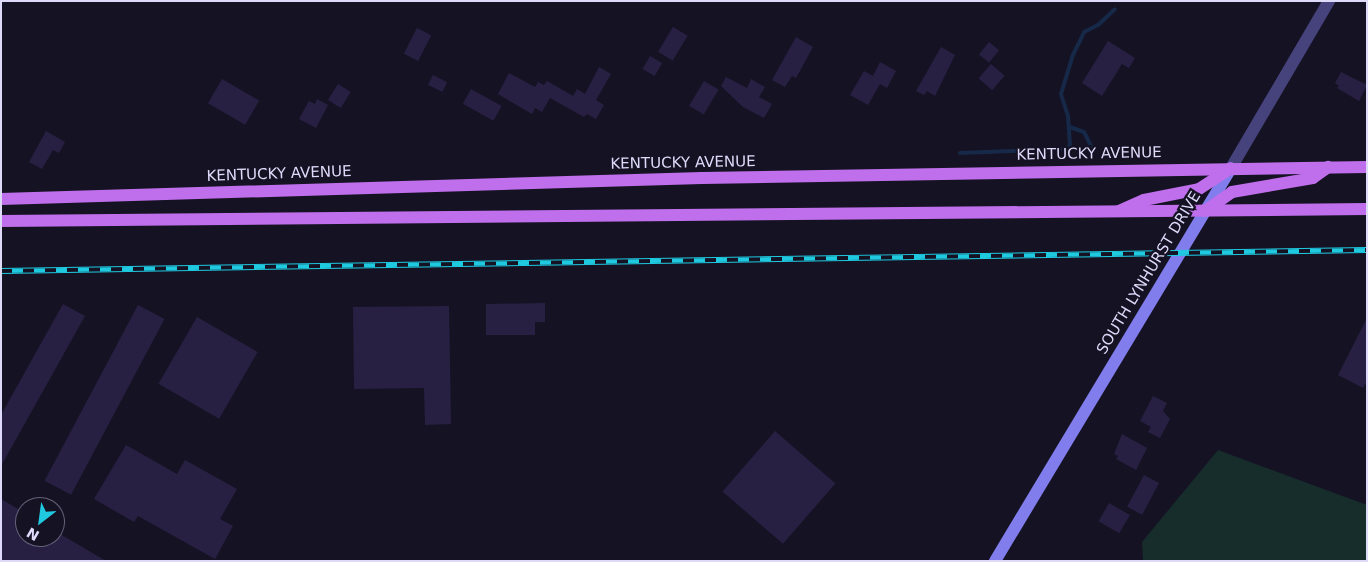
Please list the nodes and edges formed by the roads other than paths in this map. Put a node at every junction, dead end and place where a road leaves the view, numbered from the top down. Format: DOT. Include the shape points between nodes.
graph roads {
  1 [pos="1330,1"];
  2 [pos="1328,167"];
  3 [pos="1367,167"];
  4 [pos="1231,168"];
  5 [pos="1,199"];
  6 [pos="1367,209"];
  7 [pos="1205,211"];
  8 [pos="1117,212"];
  9 [pos="1,221"];
  10 [pos="995,561"];
  1 -- 4 [label="street, SOUTH LYNHURST DRIVE"];
  2 -- 3 [label="main road, KENTUCKY AVENUE"];
  2 -- 4 [label="main road, KENTUCKY AVENUE"];
  2 -- 7 [label="main road" via="1314,178 1232,192"];
  4 -- 5 [label="main road, KENTUCKY AVENUE" via="702,178"];
  4 -- 7 [label="main road, SOUTH LYNHURST DRIVE"];
  4 -- 8 [label="main road" via="1199,189 1144,200"];
  6 -- 7 [label="main road"];
  7 -- 8 [label="main road"];
  7 -- 10 [label="main road, SOUTH LYNHURST DRIVE"];
  8 -- 9 [label="main road"];
}
